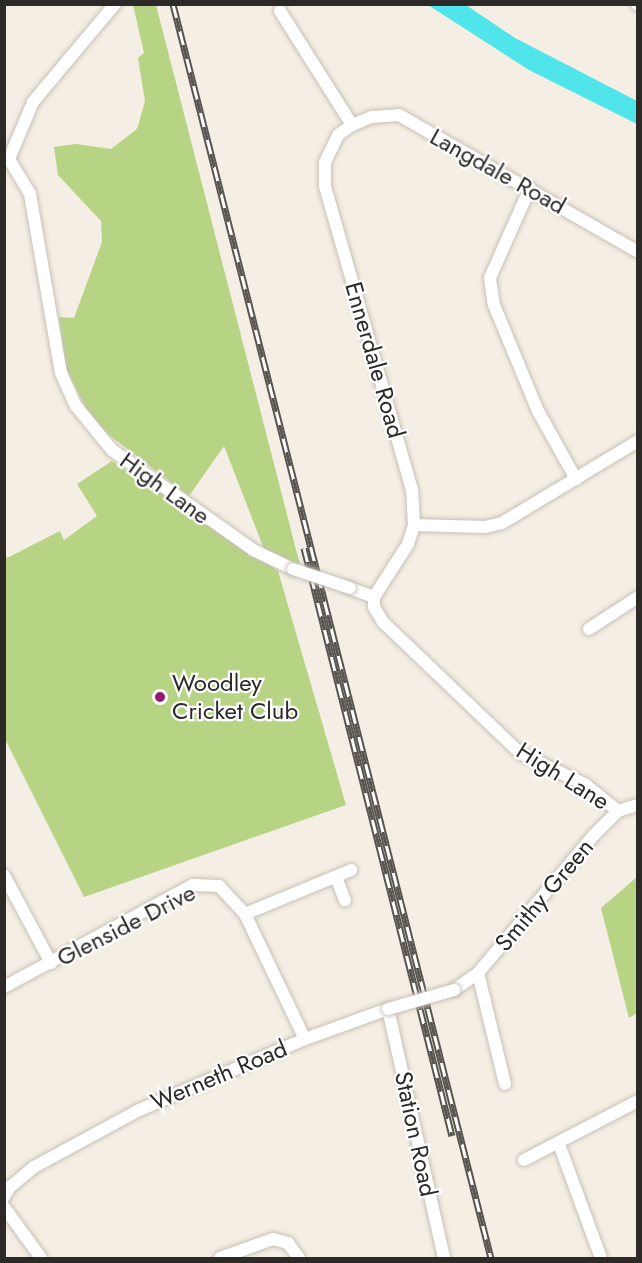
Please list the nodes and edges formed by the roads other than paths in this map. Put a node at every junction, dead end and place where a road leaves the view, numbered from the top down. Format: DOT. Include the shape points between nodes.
graph roads {
  1 [pos="115,4"];
  2 [pos="280,11"];
  3 [pos="352,125"];
  4 [pos="530,188"];
  5 [pos="638,252"];
  6 [pos="638,441"];
  7 [pos="576,479"];
  8 [pos="414,525"];
  9 [pos="374,597"];
  10 [pos="638,597"];
  11 [pos="589,630"];
  12 [pos="638,805"];
  13 [pos="618,811"];
  14 [pos="351,870"];
  15 [pos="4,874"];
  16 [pos="336,877"];
  17 [pos="345,900"];
  18 [pos="245,914"];
  19 [pos="51,963"];
  20 [pos="478,973"];
  21 [pos="4,987"];
  22 [pos="454,990"];
  23 [pos="388,1009"];
  24 [pos="305,1039"];
  25 [pos="505,1084"];
  26 [pos="638,1101"];
  27 [pos="560,1144"];
  28 [pos="524,1160"];
  29 [pos="4,1197"];
  30 [pos="4,1207"];
  31 [pos="299,1257"];
  32 [pos="41,1258"];
  33 [pos="219,1258"];
  34 [pos="444,1258"];
  35 [pos="601,1258"];
  1 -- 9 [label="street, High Lane, bridge" via="33,102 9,159 30,194 61,373 76,406 112,450 253,550"];
  2 -- 3 [label="street"];
  3 -- 4 [label="street, Langdale Road" via="372,117 399,116"];
  3 -- 8 [label="street, Ennerdale Road" via="338,135 325,162 325,187 412,490"];
  4 -- 5 [label="street, Langdale Road"];
  4 -- 7 [label="street" via="490,278 494,305 538,411"];
  6 -- 7 [label="street"];
  7 -- 8 [label="street" via="502,523 485,527"];
  8 -- 9 [label="street, Ennerdale Road" via="408,544"];
  9 -- 13 [label="street, High Lane" via="374,607 383,622 520,753 586,785"];
  10 -- 11 [label="street"];
  12 -- 13 [label="street"];
  13 -- 20 [label="street, Smithy Green"];
  14 -- 16 [label="street"];
  15 -- 19 [label="street"];
  16 -- 17 [label="street"];
  16 -- 18 [label="street"];
  18 -- 19 [label="street, Glenside Drive" via="219,886 193,885"];
  18 -- 24 [label="street, Glenside Drive"];
  19 -- 21 [label="street, Glenside Drive"];
  20 -- 22 [label="street, Smithy Green"];
  20 -- 25 [label="street"];
  22 -- 23 [label="street, Werneth Road, bridge"];
  23 -- 24 [label="street, Werneth Road"];
  23 -- 34 [label="street, Station Road"];
  24 -- 29 [label="street, Werneth Road" via="136,1110 21,1176"];
  26 -- 27 [label="street"];
  27 -- 28 [label="street"];
  27 -- 35 [label="street"];
  30 -- 32 [label="street"];
  31 -- 33 [label="street" via="288,1243 273,1239"];
}
